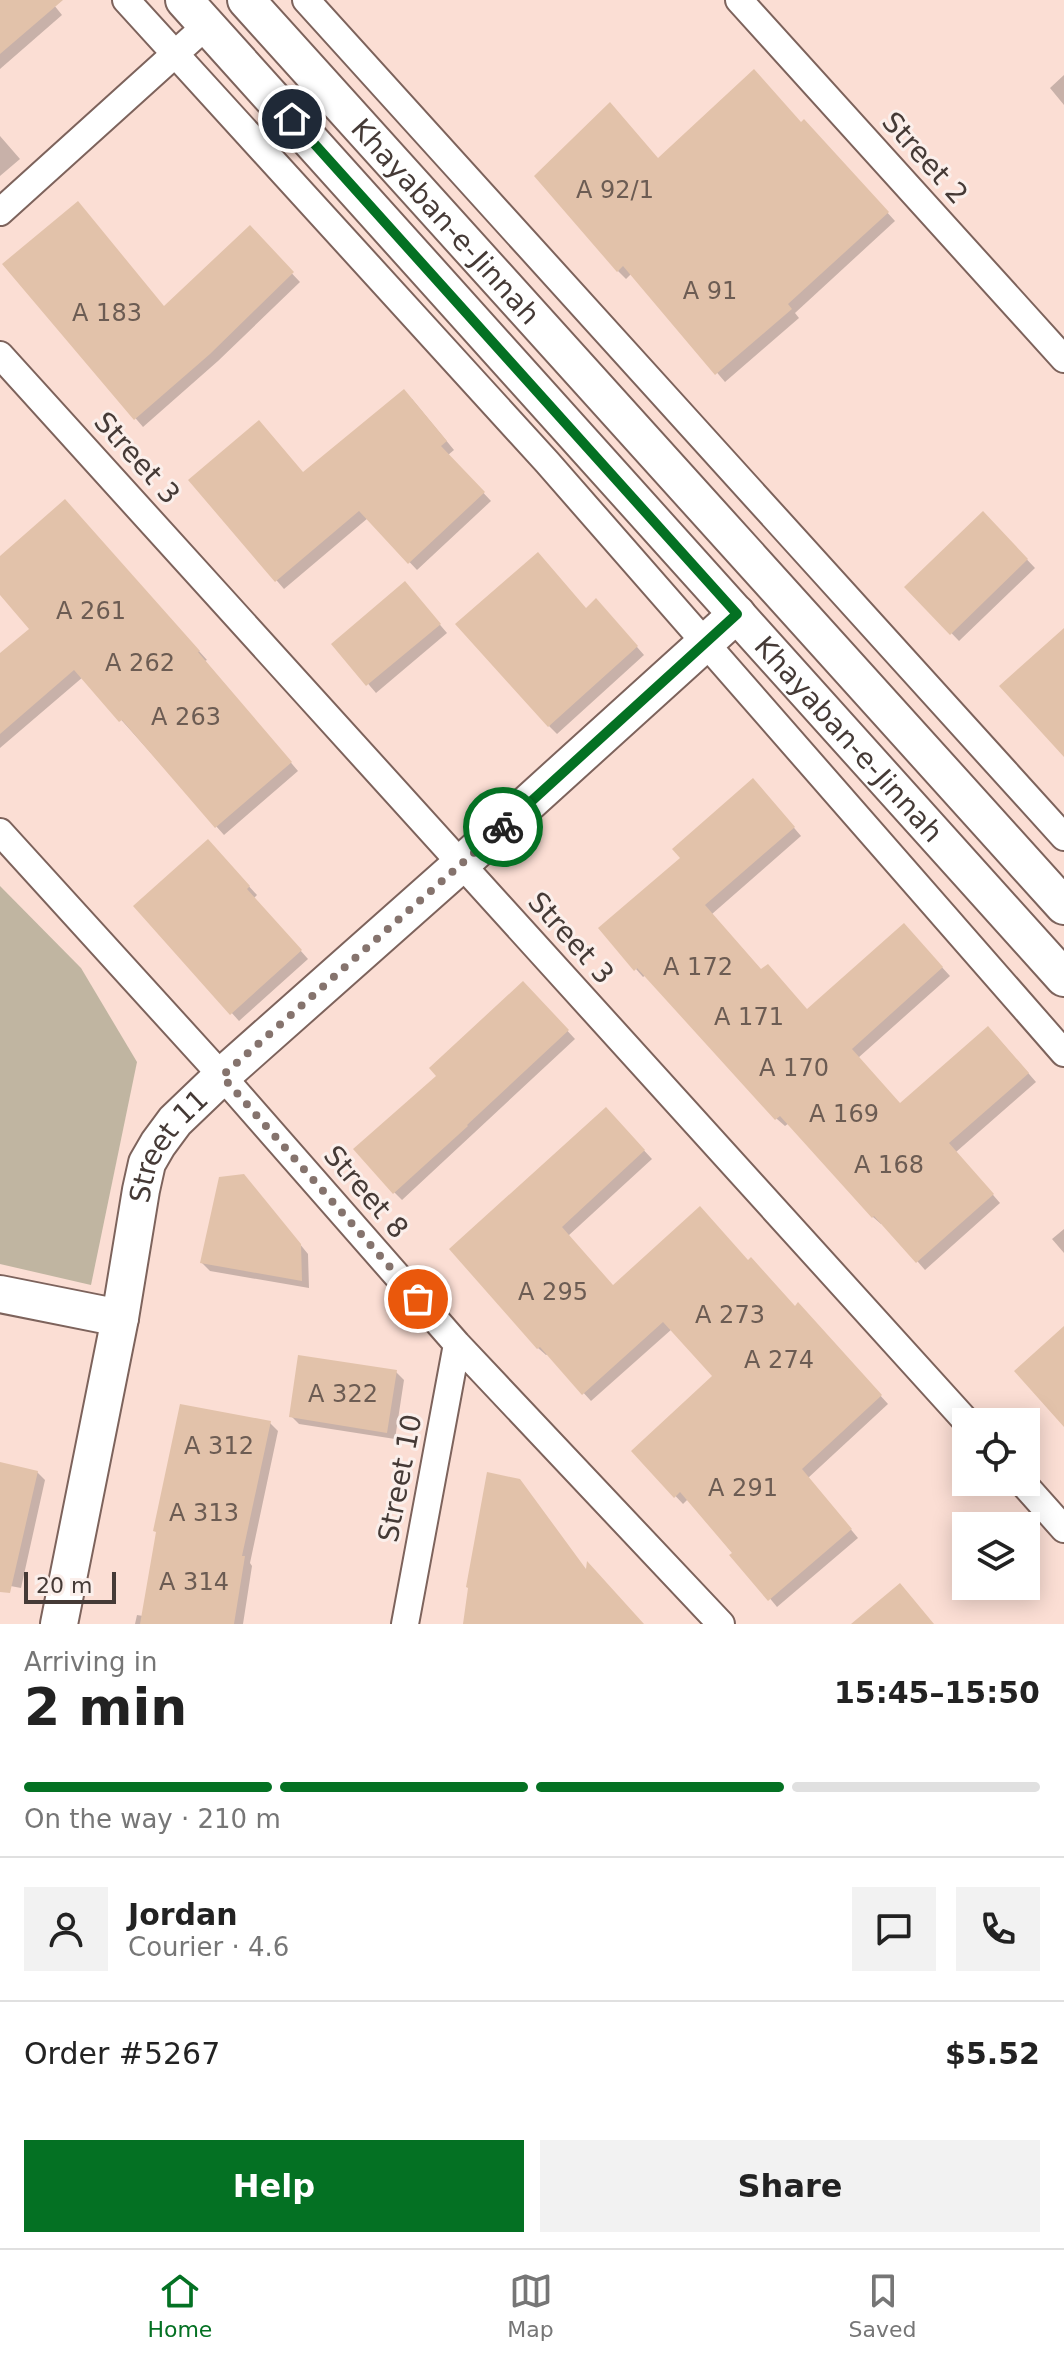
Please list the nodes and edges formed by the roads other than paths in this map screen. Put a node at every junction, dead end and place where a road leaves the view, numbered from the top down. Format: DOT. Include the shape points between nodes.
graph roads {
  1 [pos="126,0"];
  2 [pos="246,0"];
  3 [pos="306,0"];
  4 [pos="739,0"];
  5 [pos="195,13"];
  6 [pos="175,54"];
  7 [pos="0,212"];
  8 [pos="0,355"];
  9 [pos="1064,359"];
  10 [pos="737,614"];
  11 [pos="705,643"];
  12 [pos="0,832"];
  13 [pos="1064,837"];
  14 [pos="461,864"];
  15 [pos="1064,906"];
  16 [pos="1064,978"];
  17 [pos="1064,1053"];
  18 [pos="222,1076"];
  19 [pos="0,1294"];
  20 [pos="120,1318"];
  21 [pos="457,1344"];
  22 [pos="954,1408"];
  23 [pos="1035,1496"];
  24 [pos="1064,1529"];
  25 [pos="59,1624"];
  26 [pos="405,1624"];
  27 [pos="721,1624"];
  1 -- 6 [label="street"];
  2 -- 15 [label="main road, Khayaban-e-Jinnah"];
  3 -- 13 [label="street"];
  4 -- 9 [label="street, Street 2"];
  5 -- 6 [label="street"];
  5 -- 10 [label="main road, Khayaban-e-Jinnah"];
  6 -- 7 [label="street"];
  6 -- 11 [label="street"];
  8 -- 14 [label="street, Street 3"];
  10 -- 11 [label="main road, Street 11"];
  10 -- 16 [label="main road, Khayaban-e-Jinnah"];
  11 -- 14 [label="main road, Street 11"];
  11 -- 17 [label="street"];
  12 -- 18 [label="street, Street 8"];
  14 -- 18 [label="main road, Street 11"];
  14 -- 22 [label="street, Street 3"];
  18 -- 20 [label="main road, Street 11" via="175,1121 147,1163"];
  18 -- 21 [label="street, Street 8"];
  19 -- 20 [label="main road"];
  20 -- 25 [label="main road, Street 11"];
  21 -- 26 [label="street, Street 10"];
  21 -- 27 [label="street, Street 8"];
  23 -- 24 [label="street"];
}
